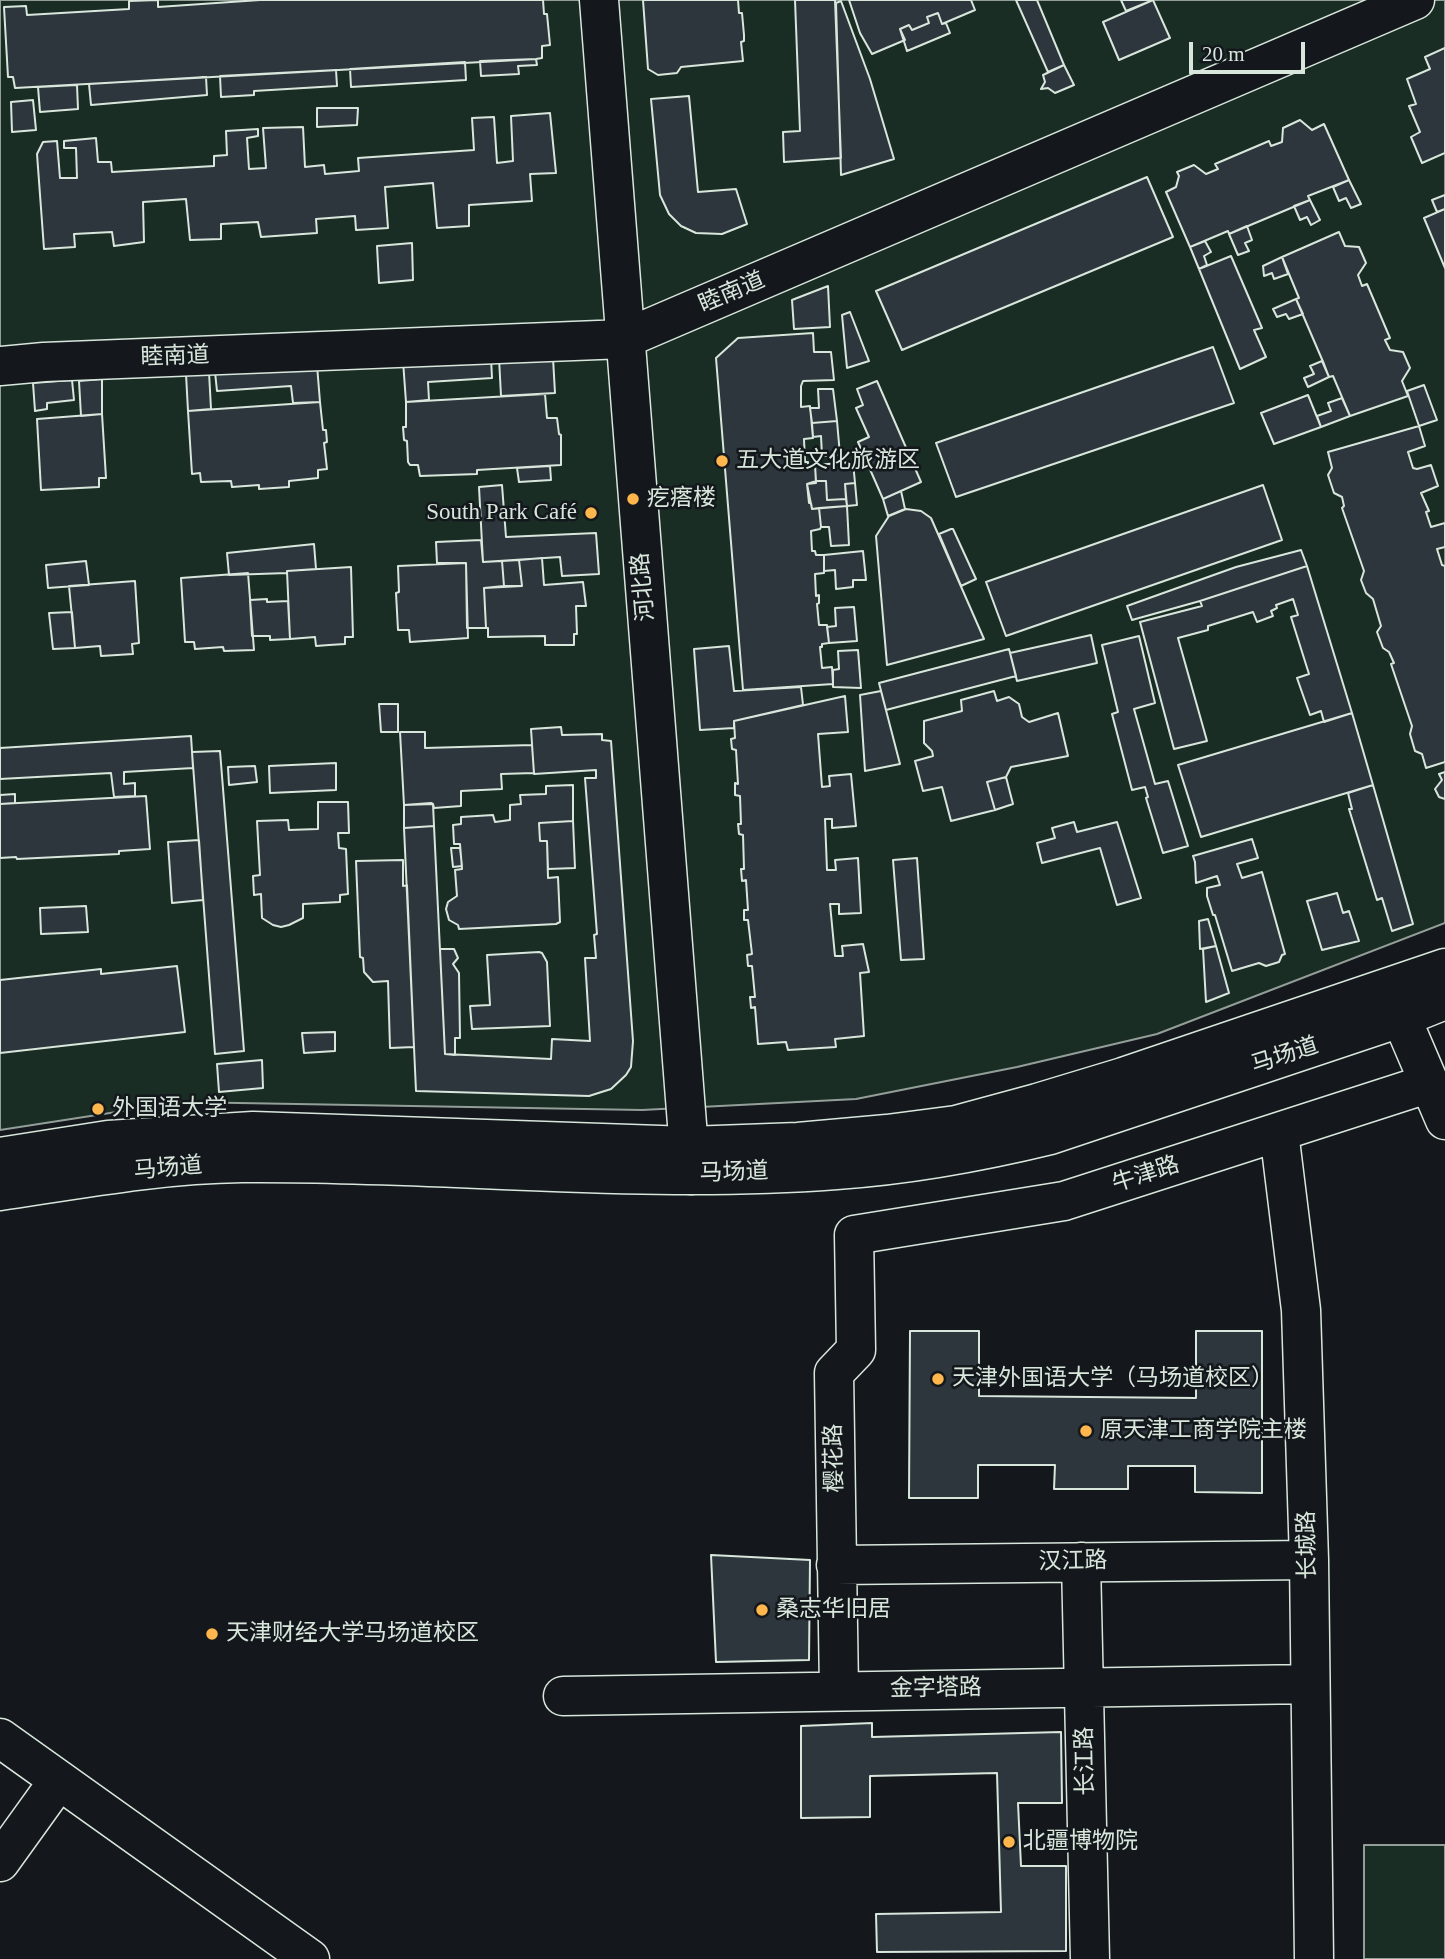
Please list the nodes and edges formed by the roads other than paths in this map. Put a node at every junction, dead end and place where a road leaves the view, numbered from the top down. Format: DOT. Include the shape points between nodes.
graph roads {
  1 [pos="599,0"];
  2 [pos="1415,0"];
  3 [pos="624,339"];
  4 [pos="0,366"];
  5 [pos="1445,968"];
  6 [pos="1445,1000"];
  7 [pos="1395,1003"];
  8 [pos="1430,1083"];
  9 [pos="1445,1120"];
  10 [pos="1279,1132"];
  11 [pos="0,1157"];
  12 [pos="690,1160"];
  13 [pos="0,1191"];
  14 [pos="854,1235"];
  15 [pos="1309,1560"];
  16 [pos="1081,1562"];
  17 [pos="836,1564"];
  18 [pos="1309,1684"];
  19 [pos="1084,1687"];
  20 [pos="839,1690"];
  21 [pos="563,1696"];
  22 [pos="0,1738"];
  23 [pos="59,1780"];
  24 [pos="0,1862"];
  25 [pos="310,1959"];
  26 [pos="1090,1959"];
  27 [pos="1314,1959"];
  1 -- 3 [label="street, 河北路"];
  2 -- 3 [label="street, 睦南道"];
  3 -- 4 [label="street, 睦南道"];
  3 -- 12 [label="street, 河北路"];
  5 -- 7 [label="street, 马场道"];
  6 -- 7 [label="street, 马场道"];
  7 -- 8 [label="street"];
  7 -- 12 [label="street, 马场道" via="956,1125 798,1142"];
  8 -- 9 [label="street"];
  8 -- 10 [label="street, 牛津路"];
  10 -- 14 [label="street, 牛津路" via="1064,1201"];
  10 -- 15 [label="street, 长城路" via="1301,1310"];
  11 -- 12 [label="street, 马场道" via="108,1140 253,1131"];
  12 -- 13 [label="street, 马场道" via="239,1163 148,1169"];
  14 -- 17 [label="street, 樱花路" via="856,1350 834,1373"];
  15 -- 16 [label="street, 汉江路"];
  15 -- 18 [label="street, 长城路"];
  16 -- 17 [label="street, 汉江路"];
  16 -- 19 [label="street, 长江路"];
  17 -- 20 [label="street, 樱花路"];
  18 -- 19 [label="street, 金字塔路"];
  18 -- 27 [label="street, 长城路"];
  19 -- 20 [label="street, 金字塔路"];
  19 -- 26 [label="street, 长江路"];
  20 -- 21 [label="street, 金字塔路"];
  22 -- 23 [label="street"];
  23 -- 24 [label="street"];
  23 -- 25 [label="street"];
}
